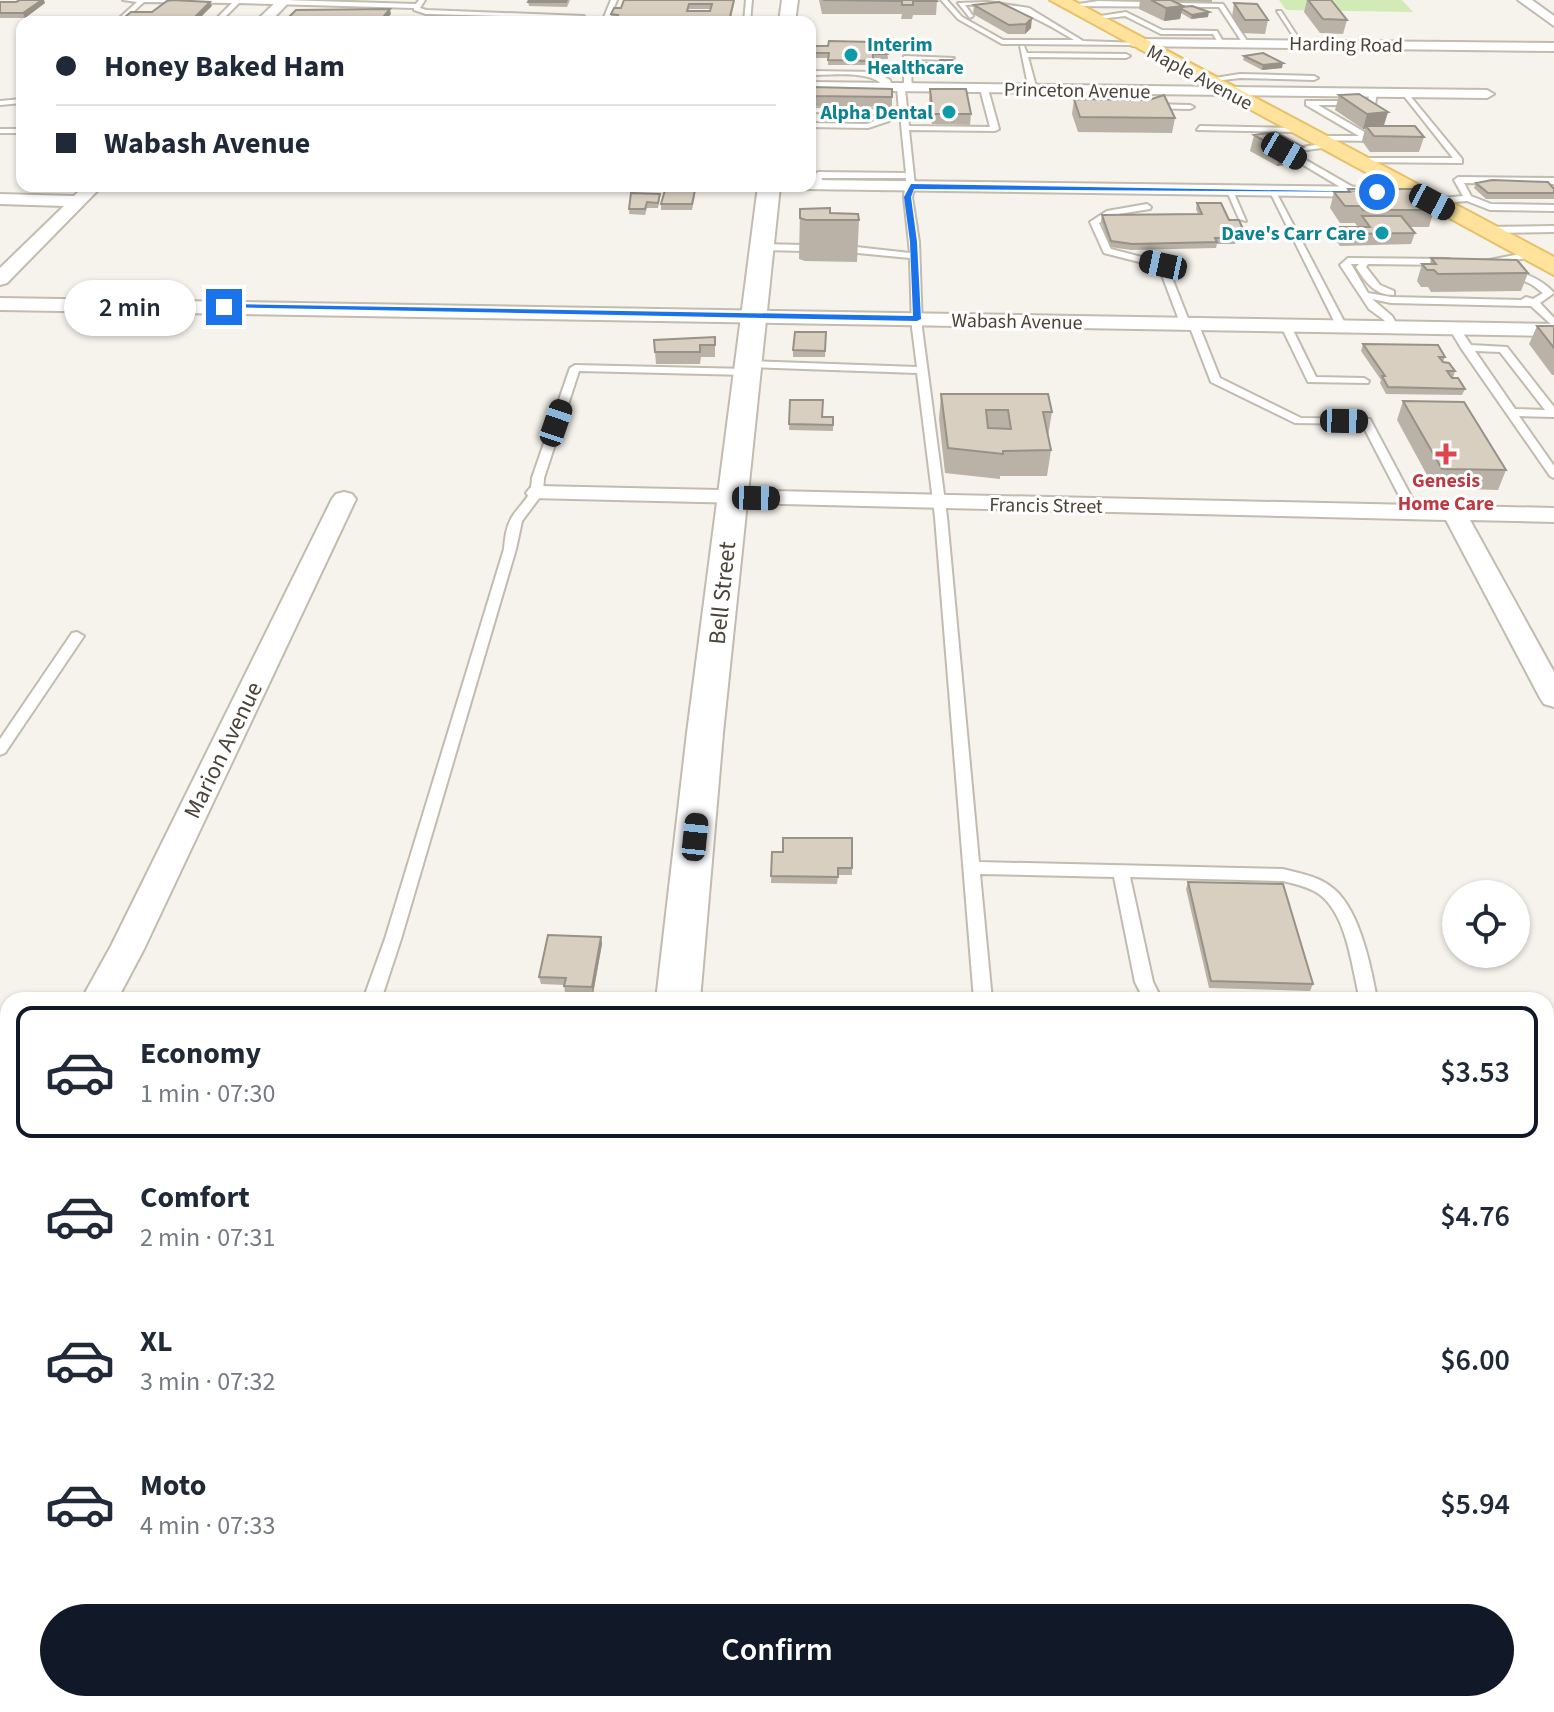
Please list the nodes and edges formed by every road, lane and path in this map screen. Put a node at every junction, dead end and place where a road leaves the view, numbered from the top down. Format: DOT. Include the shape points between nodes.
graph roads {
  1 [pos="126,0"];
  2 [pos="143,0"];
  3 [pos="944,0"];
  4 [pos="994,0"];
  5 [pos="1524,0"];
  6 [pos="238,1"];
  7 [pos="965,1"];
  8 [pos="282,2"];
  9 [pos="1008,2"];
  10 [pos="420,3"];
  11 [pos="1064,3"];
  12 [pos="1279,12"];
  13 [pos="125,16"];
  14 [pos="222,16"];
  15 [pos="581,16"];
  16 [pos="1091,18"];
  17 [pos="1203,19"];
  18 [pos="1554,22"];
  19 [pos="1218,38"];
  20 [pos="1017,42"];
  21 [pos="1082,43"];
  22 [pos="1246,44"];
  23 [pos="1301,44"];
  24 [pos="1554,47"];
  25 [pos="1132,50"];
  26 [pos="1025,55"];
  27 [pos="950,58"];
  28 [pos="816,73"];
  29 [pos="1314,78"];
  30 [pos="1215,85"];
  31 [pos="816,86"];
  32 [pos="899,88"];
  33 [pos="984,89"];
  34 [pos="1033,90"];
  35 [pos="1180,91"];
  36 [pos="1373,92"];
  37 [pos="1403,93"];
  38 [pos="1487,94"];
  39 [pos="1143,106"];
  40 [pos="1190,107"];
  41 [pos="816,110"];
  42 [pos="886,111"];
  43 [pos="902,112"];
  44 [pos="816,125"];
  45 [pos="904,128"];
  46 [pos="1312,138"];
  47 [pos="1370,139"];
  48 [pos="1384,139"];
  49 [pos="1426,139"];
  50 [pos="1440,139"];
  51 [pos="1353,160"];
  52 [pos="910,181"];
  53 [pos="1554,181"];
  54 [pos="816,185"];
  55 [pos="1229,191"];
  56 [pos="88,192"];
  57 [pos="768,192"];
  58 [pos="1272,192"];
  59 [pos="1355,192"];
  60 [pos="1423,197"];
  61 [pos="1468,198"];
  62 [pos="0,199"];
  63 [pos="78,201"];
  64 [pos="1146,204"];
  65 [pos="1554,208"];
  66 [pos="1243,219"];
  67 [pos="1554,229"];
  68 [pos="1484,230"];
  69 [pos="761,247"];
  70 [pos="1530,255"];
  71 [pos="914,256"];
  72 [pos="1366,261"];
  73 [pos="1459,262"];
  74 [pos="1554,267"];
  75 [pos="0,279"];
  76 [pos="1364,295"];
  77 [pos="1391,300"];
  78 [pos="1534,303"];
  79 [pos="0,304"];
  80 [pos="753,316"];
  81 [pos="917,319"];
  82 [pos="1189,323"];
  83 [pos="1391,323"];
  84 [pos="1286,326"];
  85 [pos="1342,327"];
  86 [pos="1554,327"];
  87 [pos="1454,328"];
  88 [pos="1466,348"];
  89 [pos="747,368"];
  90 [pos="921,370"];
  91 [pos="1364,381"];
  92 [pos="1511,412"];
  93 [pos="1553,414"];
  94 [pos="1554,474"];
  95 [pos="538,493"];
  96 [pos="732,497"];
  97 [pos="344,499"];
  98 [pos="937,504"];
  99 [pos="1413,511"];
  100 [pos="1454,513"];
  101 [pos="1554,515"];
  102 [pos="77,636"];
  103 [pos="1554,698"];
  104 [pos="0,750"];
  105 [pos="972,868"];
  106 [pos="1121,871"];
  107 [pos="103,992"];
  108 [pos="375,992"];
  109 [pos="679,992"];
  110 [pos="982,992"];
  111 [pos="1149,992"];
  112 [pos="1367,992"];
  1 -- 2 [label="lane"];
  2 -- 6 [label="lane"];
  2 -- 13 [label="lane"];
  3 -- 20 [label="lane" via="960,18 1002,42"];
  4 -- 9 [label="lane"];
  5 -- 18 [label="street"];
  6 -- 8 [label="lane"];
  6 -- 14 [label="lane"];
  7 -- 9 [label="lane"];
  7 -- 20 [label="lane" via="960,4 965,13"];
  8 -- 10 [label="lane"];
  9 -- 21 [label="lane"];
  10 -- 15 [label="lane" via="416,9 426,12"];
  11 -- 16 [label="main road, Maple Avenue"];
  11 -- 22 [label="lane" via="1221,5"];
  12 -- 23 [label="lane"];
  16 -- 19 [label="lane" via="1126,14 1161,32"];
  16 -- 25 [label="main road, Maple Avenue"];
  17 -- 19 [label="lane"];
  19 -- 22 [label="street, Harding Road"];
  19 -- 25 [label="street, Harding Road"];
  20 -- 21 [label="lane"];
  20 -- 26 [label="lane"];
  21 -- 25 [label="lane"];
  22 -- 23 [label="street, Harding Road"];
  23 -- 24 [label="street, Harding Road"];
  25 -- 26 [label="lane"];
  25 -- 30 [label="main road, Maple Avenue"];
  26 -- 34 [label="lane"];
  27 -- 32 [label="lane" via="906,57"];
  28 -- 32 [label="lane" via="876,74"];
  29 -- 30 [label="lane" via="1240,76"];
  30 -- 35 [label="street, Princeton Avenue"];
  30 -- 36 [label="street, Princeton Avenue"];
  30 -- 46 [label="main road, Maple Avenue"];
  31 -- 32 [label="street, Princeton Avenue"];
  32 -- 33 [label="street, Princeton Avenue"];
  32 -- 43 [label="lane"];
  33 -- 34 [label="street, Princeton Avenue"];
  33 -- 45 [label="lane" via="995,129"];
  34 -- 35 [label="street, Princeton Avenue"];
  35 -- 40 [label="lane"];
  36 -- 37 [label="street, Princeton Avenue"];
  36 -- 47 [label="lane" via="1372,103 1309,103"];
  37 -- 38 [label="street, Princeton Avenue"];
  37 -- 50 [label="lane"];
  39 -- 40 [label="lane"];
  40 -- 46 [label="lane" via="1200,130"];
  41 -- 42 [label="lane"];
  42 -- 43 [label="lane"];
  42 -- 44 [label="lane" via="886,119 868,126"];
  43 -- 45 [label="lane"];
  45 -- 52 [label="lane"];
  46 -- 47 [label="lane"];
  46 -- 51 [label="main road, Maple Avenue"];
  46 -- 59 [label="lane" via="1284,151"];
  47 -- 48 [label="lane"];
  49 -- 50 [label="lane"];
  50 -- 51 [label="lane" via="1459,161"];
  51 -- 60 [label="main road, Maple Avenue"];
  52 -- 54 [label="street"];
  52 -- 64 [label="street"];
  52 -- 71 [label="lane"];
  53 -- 61 [label="lane" via="1458,180"];
  55 -- 58 [label="street"];
  55 -- 64 [label="street"];
  55 -- 66 [label="lane"];
  56 -- 63 [label="street"];
  57 -- 69 [label="street, Bell Street"];
  58 -- 59 [label="street"];
  58 -- 85 [label="lane"];
  59 -- 60 [label="street"];
  60 -- 61 [label="lane"];
  60 -- 68 [label="main road, Maple Avenue"];
  61 -- 65 [label="lane" via="1490,207"];
  62 -- 63 [label="street"];
  63 -- 75 [label="street"];
  64 -- 82 [label="lane" via="1094,222 1107,251 1161,260"];
  67 -- 68 [label="lane"];
  68 -- 70 [label="main road, Maple Avenue"];
  69 -- 71 [label="lane"];
  69 -- 80 [label="street, Bell Street"];
  70 -- 74 [label="main road, Maple Avenue"];
  70 -- 78 [label="lane" via="1474,262 1546,288 1549,293"];
  71 -- 81 [label="lane"];
  72 -- 73 [label="lane"];
  72 -- 76 [label="lane" via="1345,265"];
  72 -- 78 [label="lane" via="1361,267 1369,282 1385,292 1506,295"];
  76 -- 77 [label="lane"];
  76 -- 83 [label="lane"];
  77 -- 78 [label="lane"];
  77 -- 83 [label="lane"];
  78 -- 86 [label="lane"];
  79 -- 80 [label="street, Wabash Avenue"];
  80 -- 81 [label="street, Wabash Avenue"];
  80 -- 89 [label="street, Bell Street"];
  81 -- 82 [label="street, Wabash Avenue"];
  81 -- 90 [label="lane"];
  82 -- 84 [label="street, Wabash Avenue"];
  82 -- 99 [label="lane" via="1215,380 1299,421 1366,421"];
  83 -- 85 [label="street, Wabash Avenue"];
  83 -- 87 [label="street, Wabash Avenue"];
  84 -- 85 [label="street, Wabash Avenue"];
  84 -- 91 [label="lane" via="1312,380"];
  86 -- 87 [label="street, Wabash Avenue"];
  87 -- 88 [label="lane"];
  88 -- 92 [label="lane"];
  88 -- 93 [label="lane" via="1503,349"];
  89 -- 90 [label="lane"];
  89 -- 95 [label="lane" via="575,368 538,478"];
  89 -- 96 [label="street, Bell Street"];
  90 -- 98 [label="lane"];
  92 -- 93 [label="lane"];
  92 -- 94 [label="lane"];
  95 -- 96 [label="street, Francis Street"];
  95 -- 108 [label="lane" via="512,530 469,691"];
  96 -- 98 [label="street, Francis Street"];
  96 -- 109 [label="street, Bell Street"];
  97 -- 107 [label="street, Marion Avenue"];
  98 -- 99 [label="street, Francis Street"];
  98 -- 105 [label="lane"];
  99 -- 100 [label="street, Francis Street"];
  100 -- 101 [label="street, Francis Street"];
  100 -- 103 [label="street"];
  102 -- 104 [label="lane"];
  105 -- 106 [label="lane"];
  105 -- 110 [label="lane"];
  106 -- 111 [label="lane"];
  106 -- 112 [label="lane" via="1283,875 1317,886 1340,906"];
}
